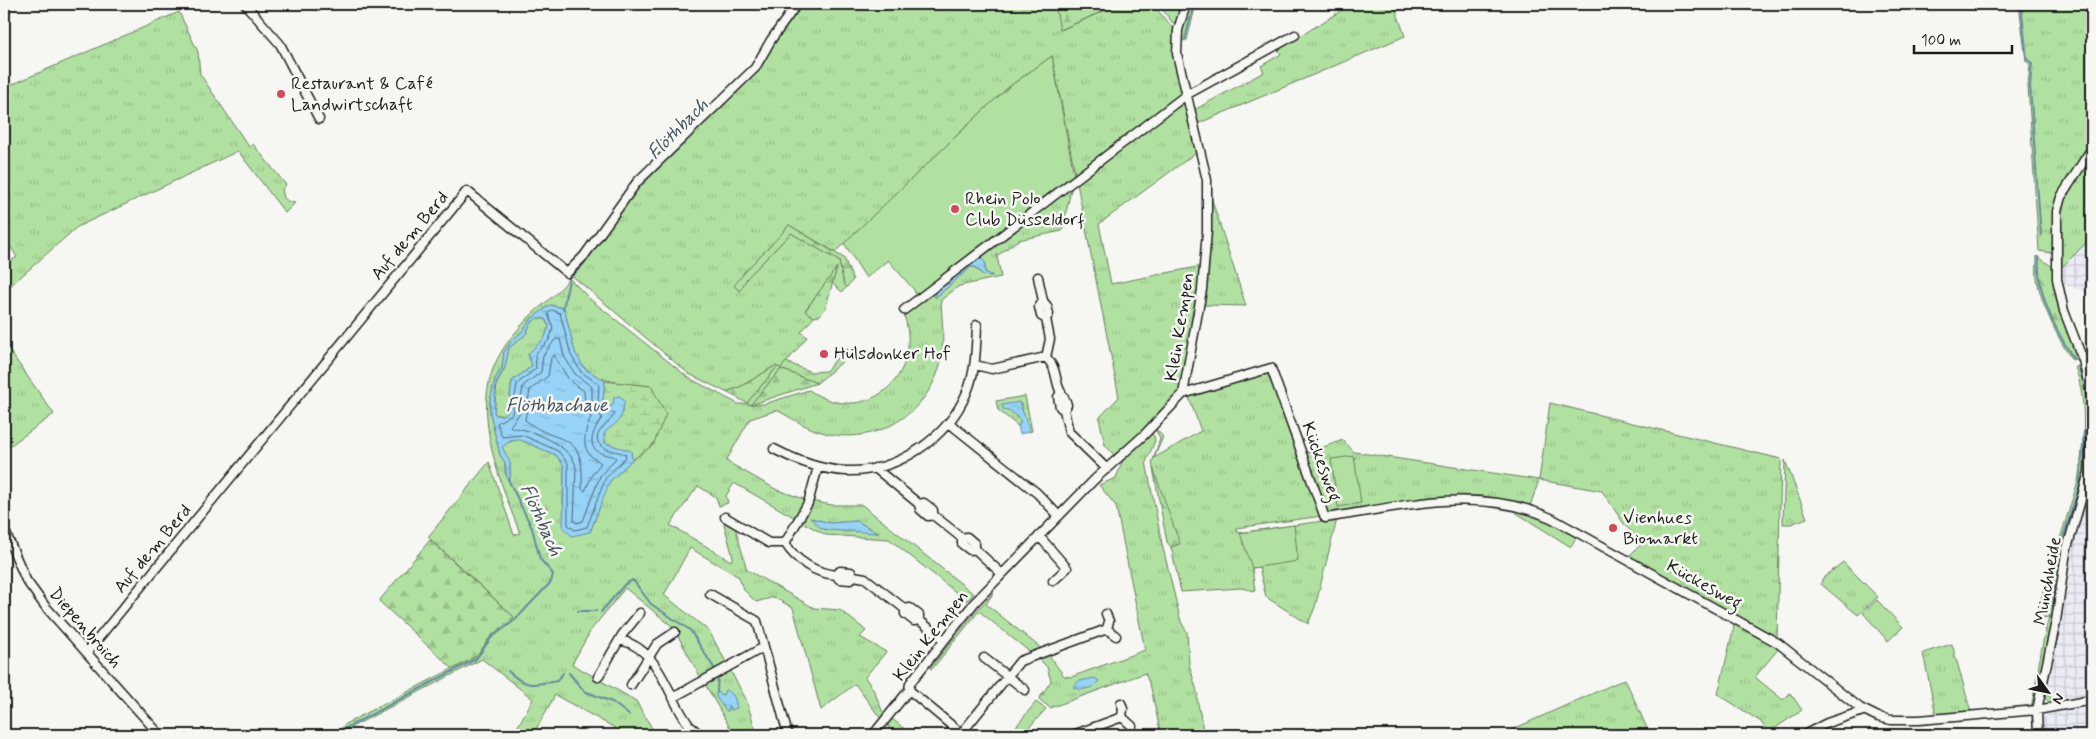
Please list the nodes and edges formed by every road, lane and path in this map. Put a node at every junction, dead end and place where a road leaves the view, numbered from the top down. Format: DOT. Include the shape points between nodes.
graph roads {
  1 [pos="245,4"];
  2 [pos="797,4"];
  3 [pos="1186,4"];
  4 [pos="1294,35"];
  5 [pos="1186,95"];
  6 [pos="319,119"];
  7 [pos="2092,148"];
  8 [pos="1038,277"];
  9 [pos="904,310"];
  10 [pos="977,325"];
  11 [pos="1046,357"];
  12 [pos="975,365"];
  13 [pos="1183,394"];
  14 [pos="949,423"];
  15 [pos="774,449"];
  16 [pos="818,467"];
  17 [pos="875,468"];
  18 [pos="1107,469"];
  19 [pos="1059,516"];
  20 [pos="725,517"];
  21 [pos="4,529"];
  22 [pos="1039,536"];
  23 [pos="785,543"];
  24 [pos="1002,574"];
  25 [pos="1053,581"];
  26 [pos="710,594"];
  27 [pos="640,613"];
  28 [pos="1106,614"];
  29 [pos="1107,629"];
  30 [pos="674,632"];
  31 [pos="1116,636"];
  32 [pos="620,640"];
  33 [pos="944,640"];
  34 [pos="764,647"];
  35 [pos="86,652"];
  36 [pos="648,657"];
  37 [pos="984,658"];
  38 [pos="598,677"];
  39 [pos="1008,677"];
  40 [pos="631,685"];
  41 [pos="908,690"];
  42 [pos="1025,690"];
  43 [pos="674,697"];
  44 [pos="2092,700"];
  45 [pos="1121,703"];
  46 [pos="1863,710"];
  47 [pos="2037,710"];
  48 [pos="1122,717"];
  49 [pos="690,726"];
  50 [pos="1132,726"];
  51 [pos="160,735"];
  52 [pos="690,735"];
  53 [pos="700,735"];
  54 [pos="788,735"];
  55 [pos="873,735"];
  56 [pos="962,735"];
  57 [pos="1073,735"];
  58 [pos="1804,735"];
  59 [pos="2038,735"];
  1 -- 6 [label="street" via="280,44"];
  2 -- 35 [label="street, Auf dem Berd" via="755,68 637,182 584,256 567,274 467,191"];
  3 -- 5 [label="street, Klein Kempen" via="1176,42"];
  4 -- 5 [label="street"];
  5 -- 9 [label="street"];
  5 -- 13 [label="street, Klein Kempen" via="1208,180 1208,200 1202,290"];
  7 -- 47 [label="street, Münchheide" via="2061,197 2057,211 2057,279 2092,399 2088,472 2066,552"];
  8 -- 11 [label="street" via="1042,301 1049,314 1046,319 1050,339"];
  10 -- 12 [label="street"];
  11 -- 12 [label="street" via="992,369"];
  11 -- 18 [label="street" via="1055,368 1065,396 1067,405 1064,410 1069,432"];
  12 -- 14 [label="street" via="967,393"];
  13 -- 18 [label="street, Klein Kempen"];
  13 -- 46 [label="street, Kückesweg" via="1271,368 1325,518 1456,499 1528,508 1778,643"];
  14 -- 17 [label="street" via="930,442 901,460"];
  14 -- 19 [label="street" via="1037,493"];
  15 -- 16 [label="street"];
  16 -- 17 [label="street" via="847,472"];
  16 -- 23 [label="street" via="808,503"];
  17 -- 24 [label="street" via="919,504 924,503 933,510 934,515 962,538 967,537"];
  18 -- 19 [label="street, Klein Kempen"];
  19 -- 22 [label="street, Klein Kempen"];
  20 -- 23 [label="street" via="769,543"];
  21 -- 35 [label="street, Diepenbroich" via="26,580"];
  22 -- 24 [label="street, Klein Kempen"];
  22 -- 25 [label="street" via="1067,568"];
  23 -- 33 [label="street" via="796,558 822,573 851,572 865,578 905,609 910,608 919,615 919,620"];
  24 -- 33 [label="street, Klein Kempen"];
  26 -- 34 [label="street" via="757,621"];
  27 -- 32 [label="street"];
  28 -- 29 [label="street"];
  29 -- 31 [label="street"];
  29 -- 39 [label="street" via="1020,661"];
  30 -- 36 [label="street" via="660,641"];
  32 -- 36 [label="street" via="629,642"];
  32 -- 38 [label="street"];
  33 -- 41 [label="street, Klein Kempen"];
  34 -- 43 [label="street"];
  34 -- 54 [label="street"];
  35 -- 51 [label="street, Diepenbroich"];
  36 -- 40 [label="street"];
  36 -- 43 [label="street"];
  37 -- 39 [label="street"];
  39 -- 42 [label="street"];
  39 -- 56 [label="street"];
  41 -- 55 [label="street, Klein Kempen"];
  41 -- 56 [label="street"];
  43 -- 49 [label="street"];
  44 -- 47 [label="street, Kückesweg"];
  45 -- 48 [label="street" via="1124,709"];
  46 -- 47 [label="street, Kückesweg" via="1881,718 1904,720"];
  46 -- 58 [label="street"];
  47 -- 59 [label="street, Münchheide"];
  48 -- 50 [label="street"];
  48 -- 57 [label="street"];
  49 -- 52 [label="street"];
  49 -- 53 [label="street"];
}
